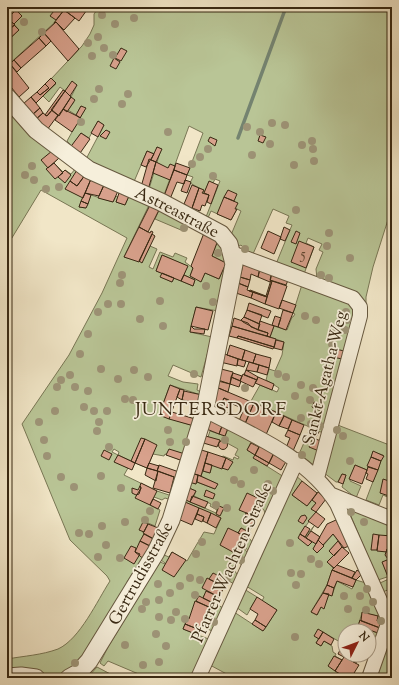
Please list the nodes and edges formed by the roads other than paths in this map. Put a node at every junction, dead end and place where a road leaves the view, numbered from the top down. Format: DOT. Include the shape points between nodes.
graph roads {
  1 [pos="7,97"];
  2 [pos="232,253"];
  3 [pos="205,410"];
  4 [pos="297,460"];
  5 [pos="317,478"];
  6 [pos="332,495"];
  7 [pos="392,519"];
  8 [pos="391,624"];
  9 [pos="7,677"];
  10 [pos="36,678"];
  11 [pos="69,678"];
  12 [pos="198,678"];
  13 [pos="369,678"];
  1 -- 2 [label="street, Astreastraße" via="36,130 80,165 212,228 224,237"];
  2 -- 3 [label="street, Astreastraße" via="234,271"];
  2 -- 5 [label="street, Sankt-Agatha-Weg" via="353,298 360,307 360,316"];
  3 -- 4 [label="street"];
  3 -- 11 [label="street, Gertrudisstraße" via="178,500 163,538 89,662"];
  4 -- 5 [label="street"];
  4 -- 12 [label="street, Pfarrer-Wachten-Straße"];
  5 -- 6 [label="street"];
  6 -- 7 [label="street"];
  6 -- 8 [label="street"];
  8 -- 13 [label="street"];
  9 -- 10 [label="street"];
}
